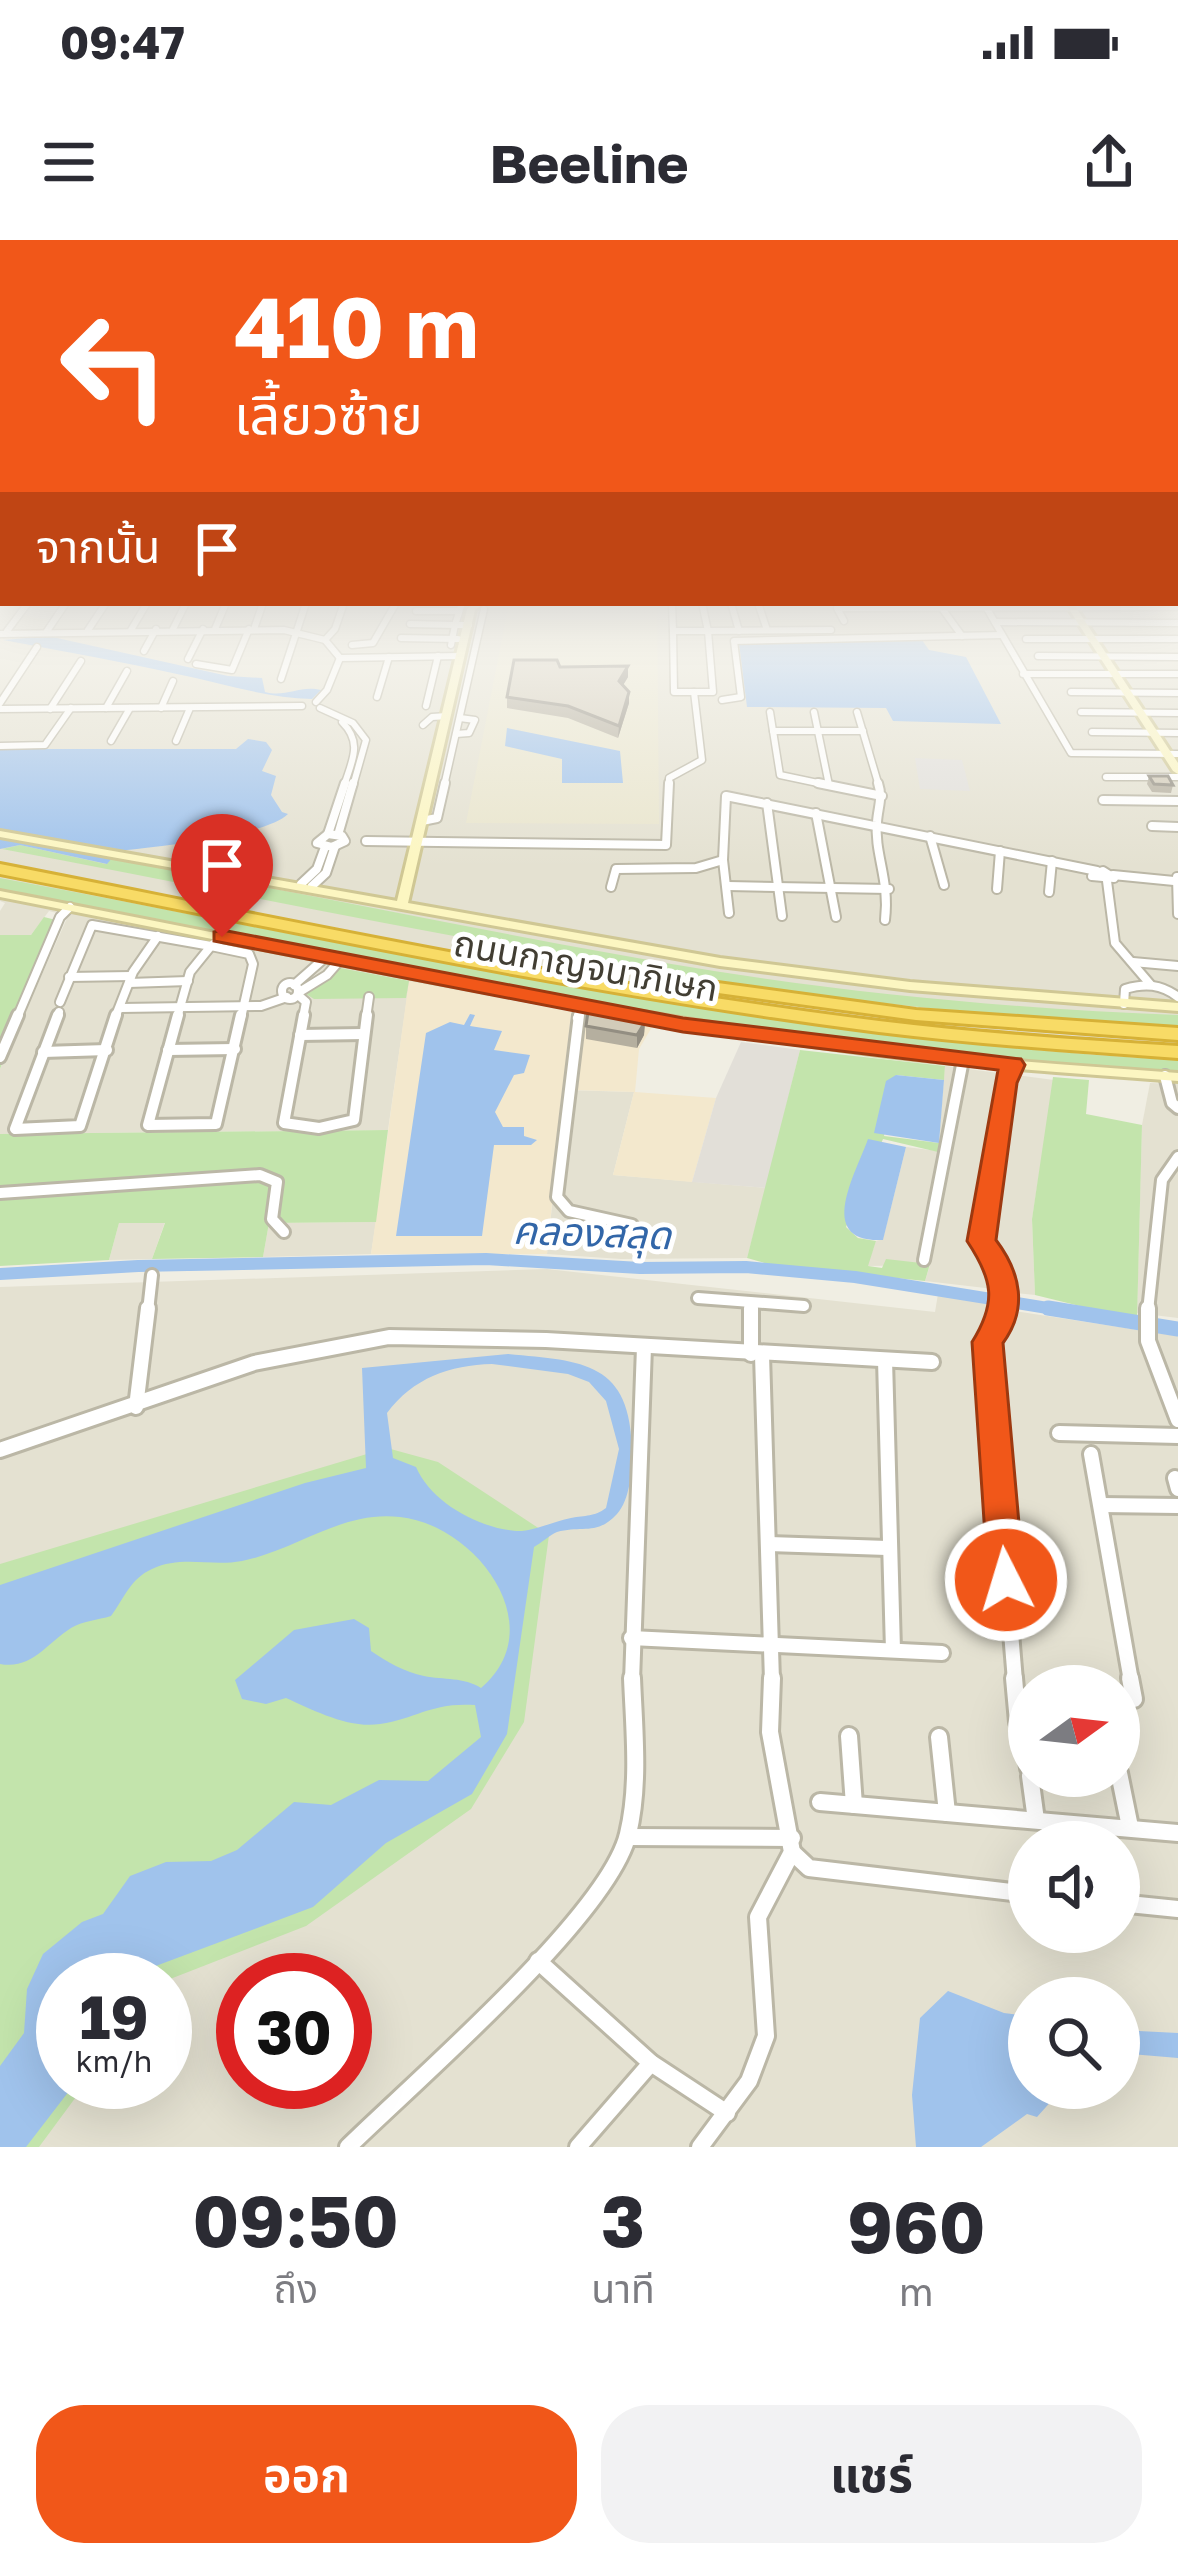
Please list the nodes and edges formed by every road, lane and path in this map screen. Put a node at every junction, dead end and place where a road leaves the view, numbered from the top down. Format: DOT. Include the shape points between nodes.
graph roads {
  1 [pos="63,689"];
  2 [pos="117,689"];
  3 [pos="169,689"];
  4 [pos="327,689"];
  5 [pos="379,689"];
  6 [pos="430,689"];
  7 [pos="458,689"];
  8 [pos="462,689"];
  9 [pos="674,689"];
  10 [pos="713,689"];
  11 [pos="740,689"];
  12 [pos="1032,689"];
  13 [pos="1125,689"];
  14 [pos="694,692"];
  15 [pos="1071,692"];
  16 [pos="1128,693"];
  17 [pos="1178,693"];
  18 [pos="377,697"];
  19 [pos="722,700"];
  20 [pos="317,706"];
  21 [pos="426,706"];
  22 [pos="71,708"];
  23 [pos="106,708"];
  24 [pos="130,708"];
  25 [pos="160,708"];
  26 [pos="190,708"];
  27 [pos="50,709"];
  28 [pos="1,710"];
  29 [pos="770,712"];
  30 [pos="814,712"];
  31 [pos="857,712"];
  32 [pos="1081,712"];
  33 [pos="1140,712"];
  34 [pos="1178,713"];
  35 [pos="447,716"];
  36 [pos="460,718"];
  37 [pos="423,725"];
  38 [pos="773,731"];
  39 [pos="818,731"];
  40 [pos="863,731"];
  41 [pos="1092,732"];
  42 [pos="1154,733"];
  43 [pos="1178,733"];
  44 [pos="451,736"];
  45 [pos="176,741"];
  46 [pos="111,742"];
  47 [pos="0,746"];
  48 [pos="1173,754"];
  49 [pos="1178,774"];
  50 [pos="432,776"];
  51 [pos="447,776"];
  52 [pos="1106,777"];
  53 [pos="829,785"];
  54 [pos="882,796"];
  55 [pos="1103,800"];
  56 [pos="1178,801"];
  57 [pos="767,803"];
  58 [pos="816,813"];
  59 [pos="422,821"];
  60 [pos="876,825"];
  61 [pos="1152,826"];
  62 [pos="1178,827"];
  63 [pos="0,834"];
  64 [pos="333,835"];
  65 [pos="930,836"];
  66 [pos="366,841"];
  67 [pos="417,841"];
  68 [pos="330,846"];
  69 [pos="1000,851"];
  70 [pos="0,856"];
  71 [pos="723,860"];
  72 [pos="1052,861"];
  73 [pos="0,869"];
  74 [pos="663,869"];
  75 [pos="1110,878"];
  76 [pos="1176,878"];
  77 [pos="307,885"];
  78 [pos="944,885"];
  79 [pos="663,886"];
  80 [pos="728,886"];
  81 [pos="778,886"];
  82 [pos="611,887"];
  83 [pos="830,888"];
  84 [pos="890,889"];
  85 [pos="997,889"];
  86 [pos="1049,892"];
  87 [pos="2,897"];
  88 [pos="402,903"];
  89 [pos="70,908"];
  90 [pos="730,914"];
  91 [pos="1178,914"];
  92 [pos="782,916"];
  93 [pos="836,917"];
  94 [pos="885,920"];
  95 [pos="158,936"];
  96 [pos="216,942"];
  97 [pos="334,957"];
  98 [pos="1132,962"];
  99 [pos="1178,966"];
  100 [pos="69,977"];
  101 [pos="130,979"];
  102 [pos="188,981"];
  103 [pos="1150,984"];
  104 [pos="292,992"];
  105 [pos="369,997"];
  106 [pos="1178,998"];
  107 [pos="1124,1004"];
  108 [pos="244,1005"];
  109 [pos="181,1006"];
  110 [pos="584,1007"];
  111 [pos="1178,1007"];
  112 [pos="121,1008"];
  113 [pos="364,1034"];
  114 [pos="1178,1034"];
  115 [pos="300,1035"];
  116 [pos="235,1048"];
  117 [pos="107,1050"];
  118 [pos="169,1050"];
  119 [pos="43,1052"];
  120 [pos="1178,1052"];
  121 [pos="0,1058"];
  122 [pos="963,1060"];
  123 [pos="1013,1065"];
  124 [pos="1172,1077"];
  125 [pos="1178,1108"];
  126 [pos="1178,1157"];
  127 [pos="0,1193"];
  128 [pos="632,1225"];
  129 [pos="284,1232"];
  130 [pos="924,1260"];
  131 [pos="152,1275"];
  132 [pos="698,1298"];
  133 [pos="751,1303"];
  134 [pos="804,1306"];
  135 [pos="644,1347"];
  136 [pos="757,1355"];
  137 [pos="885,1360"];
  138 [pos="932,1363"];
  139 [pos="136,1407"];
  140 [pos="1178,1420"];
  141 [pos="1059,1433"];
  142 [pos="1178,1436"];
  143 [pos="0,1450"];
  144 [pos="1091,1454"];
  145 [pos="1101,1505"];
  146 [pos="1178,1506"];
  147 [pos="769,1544"];
  148 [pos="887,1548"];
  149 [pos="631,1638"];
  150 [pos="772,1647"];
  151 [pos="893,1650"];
  152 [pos="942,1653"];
  153 [pos="1013,1665"];
  154 [pos="1127,1665"];
  155 [pos="849,1736"];
  156 [pos="939,1737"];
  157 [pos="1033,1797"];
  158 [pos="820,1802"];
  159 [pos="854,1804"];
  160 [pos="947,1813"];
  161 [pos="1036,1820"];
  162 [pos="1049,1821"];
  163 [pos="1140,1828"];
  164 [pos="1178,1833"];
  165 [pos="628,1837"];
  166 [pos="792,1845"];
  167 [pos="1008,1892"];
  168 [pos="1140,1905"];
  169 [pos="1178,1909"];
  170 [pos="538,1961"];
  171 [pos="651,2062"];
  172 [pos="727,2113"];
  173 [pos="348,2147"];
  174 [pos="578,2147"];
  175 [pos="700,2147"];
  1 -- 27 [label="street"];
  2 -- 23 [label="street"];
  3 -- 25 [label="street"];
  4 -- 20 [label="street"];
  5 -- 18 [label="street"];
  6 -- 21 [label="street"];
  7 -- 35 [label="main road"];
  8 -- 36 [label="street"];
  9 -- 14 [label="street"];
  10 -- 14 [label="street"];
  11 -- 19 [label="street" via="741,697"];
  12 -- 48 [label="street" via="1071,753"];
  13 -- 16 [label="main road"];
  14 -- 67 [label="street" via="702,760 668,778 667,844"];
  15 -- 16 [label="street"];
  16 -- 17 [label="street"];
  16 -- 33 [label="main road"];
  20 -- 26 [label="street"];
  20 -- 64 [label="street" via="357,744"];
  22 -- 23 [label="street"];
  22 -- 27 [label="street"];
  22 -- 47 [label="street" via="45,746"];
  23 -- 24 [label="street"];
  24 -- 25 [label="street"];
  24 -- 46 [label="street"];
  25 -- 26 [label="street"];
  26 -- 45 [label="street"];
  27 -- 28 [label="street"];
  29 -- 38 [label="street"];
  30 -- 39 [label="street"];
  31 -- 40 [label="street"];
  32 -- 33 [label="street"];
  33 -- 34 [label="street"];
  33 -- 42 [label="main road"];
  35 -- 37 [label="street"];
  35 -- 44 [label="main road"];
  36 -- 44 [label="street"];
  36 -- 44 [label="street" via="475,720 470,734"];
  38 -- 39 [label="street"];
  38 -- 53 [label="street" via="780,776"];
  39 -- 40 [label="street"];
  39 -- 53 [label="street"];
  40 -- 54 [label="street"];
  41 -- 42 [label="street"];
  42 -- 43 [label="street"];
  42 -- 48 [label="main road"];
  44 -- 50 [label="main road"];
  44 -- 51 [label="street"];
  48 -- 49 [label="main road"];
  49 -- 52 [label="street"];
  50 -- 51 [label="street"];
  50 -- 59 [label="main road"];
  51 -- 59 [label="street" via="437,818"];
  53 -- 54 [label="street"];
  54 -- 60 [label="street"];
  55 -- 56 [label="street"];
  57 -- 58 [label="street"];
  57 -- 71 [label="street" via="724,797"];
  57 -- 81 [label="street"];
  58 -- 60 [label="street"];
  58 -- 83 [label="street"];
  59 -- 67 [label="main road"];
  60 -- 65 [label="street"];
  60 -- 84 [label="street"];
  61 -- 62 [label="street"];
  63 -- 77 [label="main road"];
  64 -- 68 [label="street" via="345,841"];
  64 -- 68 [label="street" via="316,841"];
  65 -- 69 [label="street"];
  65 -- 78 [label="street"];
  66 -- 67 [label="street"];
  67 -- 88 [label="main road"];
  68 -- 77 [label="street" via="326,873"];
  69 -- 72 [label="street"];
  69 -- 85 [label="street"];
  70 -- 114 [label="highway, ถนนกาญจนาภิเษก" via="706,987 916,1015"];
  71 -- 74 [label="street"];
  71 -- 80 [label="street"];
  72 -- 75 [label="street"];
  72 -- 86 [label="street"];
  73 -- 120 [label="highway, ถนนกาญจนาภิเษก" via="701,1002 1000,1040"];
  74 -- 79 [label="street"];
  74 -- 82 [label="street" via="616,869"];
  75 -- 76 [label="street"];
  75 -- 98 [label="street" via="1115,943"];
  76 -- 91 [label="street"];
  77 -- 88 [label="main road"];
  80 -- 81 [label="street"];
  80 -- 90 [label="street"];
  81 -- 83 [label="street"];
  81 -- 92 [label="street"];
  83 -- 84 [label="street"];
  83 -- 93 [label="street"];
  84 -- 94 [label="street"];
  87 -- 89 [label="main road"];
  88 -- 107 [label="main road" via="720,962"];
  89 -- 96 [label="main road"];
  89 -- 121 [label="street"];
  95 -- 96 [label="street"];
  95 -- 100 [label="street" via="92,925"];
  95 -- 101 [label="street"];
  96 -- 97 [label="main road"];
  96 -- 102 [label="street"];
  96 -- 108 [label="street" via="253,957"];
  97 -- 104 [label="street" via="327,975"];
  97 -- 110 [label="main road"];
  98 -- 99 [label="street"];
  98 -- 103 [label="street"];
  100 -- 101 [label="street"];
  100 -- 119 [label="street"];
  101 -- 102 [label="street"];
  101 -- 112 [label="street"];
  102 -- 109 [label="street"];
  103 -- 106 [label="street"];
  103 -- 107 [label="street" via="1125,989"];
  104 -- 108 [label="street"];
  104 -- 115 [label="street" via="306,1002"];
  105 -- 113 [label="street"];
  107 -- 111 [label="main road"];
  108 -- 109 [label="street"];
  108 -- 116 [label="street"];
  109 -- 112 [label="street"];
  109 -- 118 [label="street"];
  110 -- 122 [label="main road"];
  110 -- 128 [label="street" via="576,1019 557,1197 569,1211"];
  112 -- 117 [label="street"];
  113 -- 115 [label="street"];
  113 -- 115 [label="street" via="351,1123 294,1126 284,1123"];
  116 -- 118 [label="street"];
  116 -- 118 [label="street" via="220,1121 152,1127"];
  117 -- 119 [label="street"];
  117 -- 119 [label="street" via="80,1126 15,1129"];
  122 -- 123 [label="main road"];
  122 -- 130 [label="street"];
  123 -- 124 [label="main road"];
  123 -- 153 [label="street" via="981,1241 1002,1268 1004,1321 987,1342"];
  124 -- 125 [label="street"];
  126 -- 140 [label="street" via="1162,1180 1148,1299 1148,1341"];
  127 -- 129 [label="street" via="260,1175 277,1182 272,1219"];
  131 -- 139 [label="street"];
  132 -- 133 [label="street"];
  133 -- 134 [label="street"];
  133 -- 136 [label="street"];
  135 -- 136 [label="street"];
  135 -- 139 [label="street" via="389,1337 254,1363"];
  135 -- 149 [label="street"];
  136 -- 137 [label="street"];
  136 -- 147 [label="street"];
  137 -- 138 [label="street"];
  137 -- 148 [label="street"];
  139 -- 143 [label="street"];
  141 -- 142 [label="street"];
  144 -- 145 [label="street"];
  145 -- 146 [label="street"];
  145 -- 154 [label="street"];
  147 -- 148 [label="street"];
  147 -- 150 [label="street"];
  148 -- 151 [label="street"];
  149 -- 150 [label="street"];
  149 -- 165 [label="street" via="635,1776"];
  150 -- 151 [label="street"];
  150 -- 166 [label="street" via="770,1732"];
  151 -- 152 [label="street"];
  155 -- 159 [label="street"];
  156 -- 160 [label="street"];
  157 -- 161 [label="street"];
  158 -- 159 [label="street"];
  159 -- 160 [label="street"];
  160 -- 161 [label="street"];
  161 -- 162 [label="street"];
  163 -- 164 [label="street"];
  165 -- 166 [label="street"];
  165 -- 170 [label="street" via="602,1891"];
  166 -- 167 [label="street" via="809,1868"];
  166 -- 172 [label="street" via="756,1922 766,2039"];
  168 -- 169 [label="street"];
  170 -- 171 [label="street"];
  170 -- 173 [label="street"];
  171 -- 172 [label="street"];
  171 -- 174 [label="street"];
  172 -- 175 [label="street"];
}
